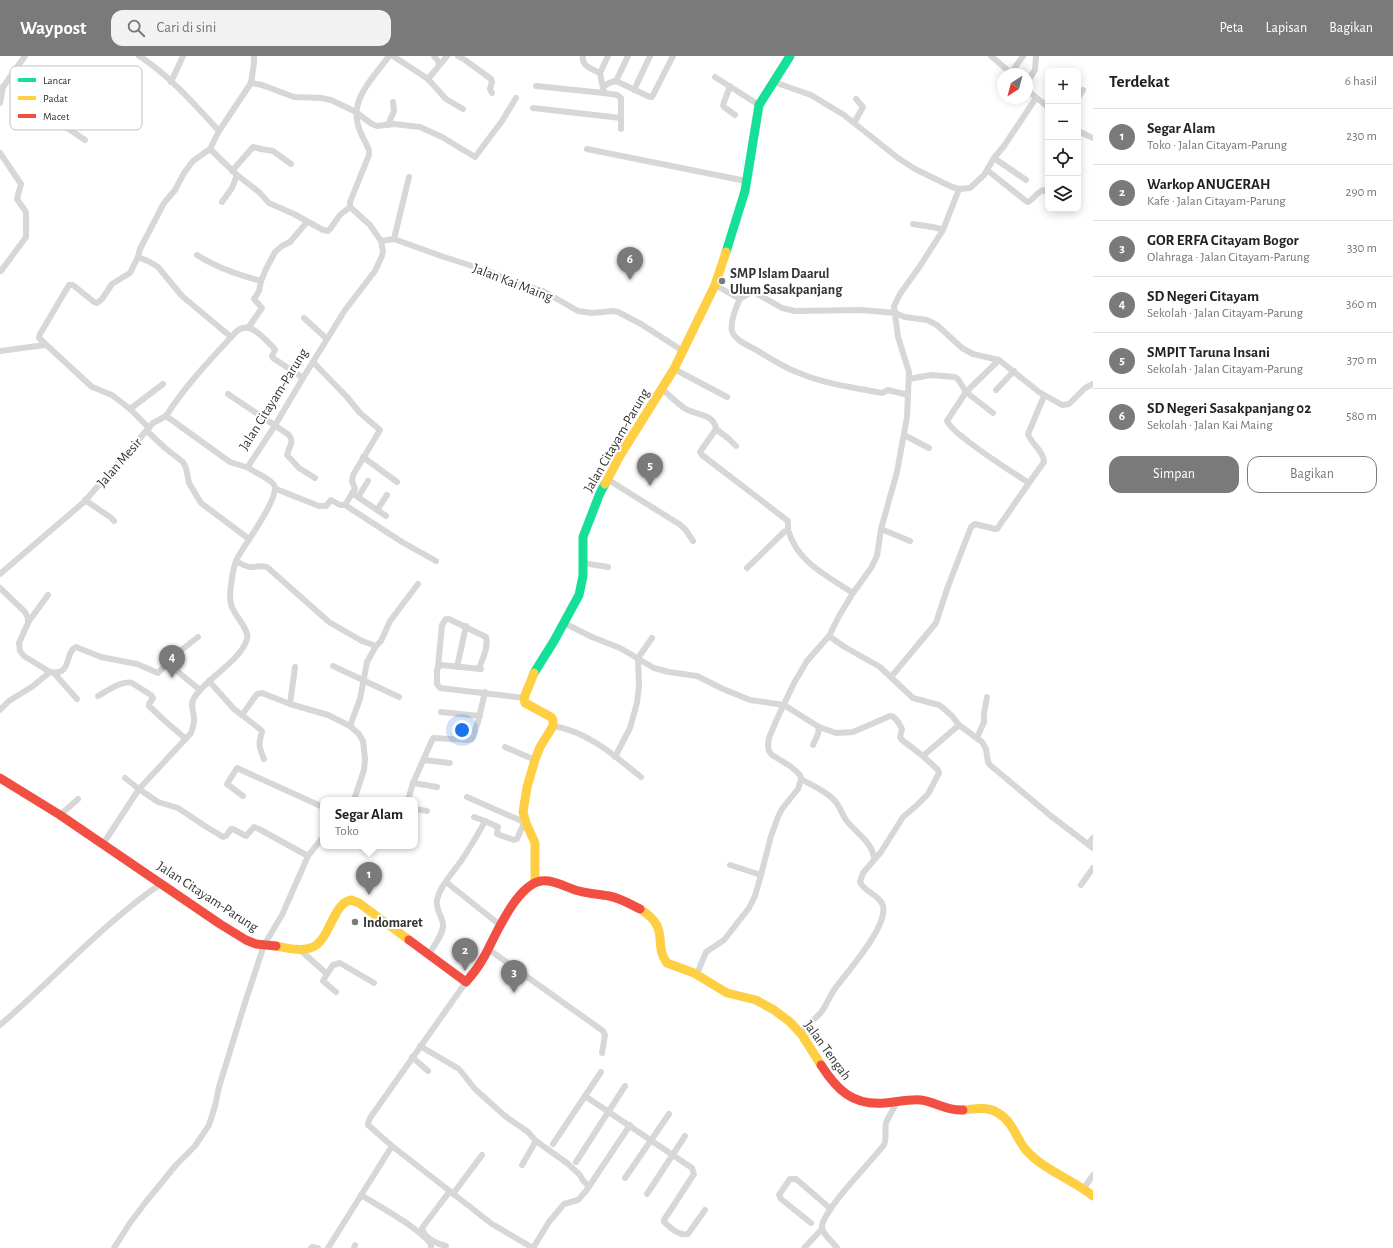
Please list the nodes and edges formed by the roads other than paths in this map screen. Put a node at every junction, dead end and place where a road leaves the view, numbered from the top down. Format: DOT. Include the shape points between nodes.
graph roads {
  1 [pos="25,56"];
  2 [pos="139,56"];
  3 [pos="183,56"];
  4 [pos="254,56"];
  5 [pos="389,56"];
  6 [pos="393,56"];
  7 [pos="434,56"];
  8 [pos="447,56"];
  9 [pos="458,56"];
  10 [pos="583,56"];
  11 [pos="608,56"];
  12 [pos="628,56"];
  13 [pos="650,56"];
  14 [pos="673,56"];
  15 [pos="790,56"];
  16 [pos="991,56"];
  17 [pos="1023,56"];
  18 [pos="1036,56"];
  19 [pos="440,64"];
  20 [pos="18,66"];
  21 [pos="1005,68"];
  22 [pos="1015,68"];
  23 [pos="1033,73"];
  24 [pos="600,75"];
  25 [pos="715,76"];
  26 [pos="9,78"];
  27 [pos="428,79"];
  28 [pos="616,81"];
  29 [pos="171,82"];
  30 [pos="774,82"];
  31 [pos="251,83"];
  32 [pos="536,86"];
  33 [pos="730,86"];
  34 [pos="1,88"];
  35 [pos="603,88"];
  36 [pos="634,90"];
  37 [pos="1083,90"];
  38 [pos="1081,93"];
  39 [pos="492,94"];
  40 [pos="1033,95"];
  41 [pos="516,98"];
  42 [pos="1036,98"];
  43 [pos="856,99"];
  44 [pos="393,102"];
  45 [pos="0,103"];
  46 [pos="759,105"];
  47 [pos="1045,105"];
  48 [pos="534,108"];
  49 [pos="464,109"];
  50 [pos="356,113"];
  51 [pos="735,115"];
  52 [pos="621,118"];
  53 [pos="854,123"];
  54 [pos="388,125"];
  55 [pos="621,129"];
  56 [pos="70,130"];
  57 [pos="219,131"];
  58 [pos="1081,132"];
  59 [pos="1093,138"];
  60 [pos="85,140"];
  61 [pos="210,149"];
  62 [pos="587,149"];
  63 [pos="0,154"];
  64 [pos="994,158"];
  65 [pos="291,164"];
  66 [pos="987,170"];
  67 [pos="234,173"];
  68 [pos="409,177"];
  69 [pos="1026,180"];
  70 [pos="746,181"];
  71 [pos="959,189"];
  72 [pos="1045,192"];
  73 [pos="222,202"];
  74 [pos="350,207"];
  75 [pos="307,222"];
  76 [pos="913,224"];
  77 [pos="943,230"];
  78 [pos="394,239"];
  79 [pos="381,242"];
  80 [pos="197,254"];
  81 [pos="138,257"];
  82 [pos="1,271"];
  83 [pos="261,281"];
  84 [pos="715,285"];
  85 [pos="740,299"];
  86 [pos="896,313"];
  87 [pos="304,318"];
  88 [pos="248,328"];
  89 [pos="232,337"];
  90 [pos="327,339"];
  91 [pos="45,345"];
  92 [pos="0,351"];
  93 [pos="683,351"];
  94 [pos="999,360"];
  95 [pos="313,362"];
  96 [pos="674,369"];
  97 [pos="1014,372"];
  98 [pos="303,378"];
  99 [pos="909,379"];
  100 [pos="163,384"];
  101 [pos="1093,384"];
  102 [pos="662,389"];
  103 [pos="996,390"];
  104 [pos="966,392"];
  105 [pos="228,394"];
  106 [pos="908,395"];
  107 [pos="1044,396"];
  108 [pos="727,397"];
  109 [pos="130,409"];
  110 [pos="993,413"];
  111 [pos="166,416"];
  112 [pos="274,427"];
  113 [pos="148,429"];
  114 [pos="716,429"];
  115 [pos="904,435"];
  116 [pos="736,446"];
  117 [pos="929,448"];
  118 [pos="363,457"];
  119 [pos="249,468"];
  120 [pos="315,478"];
  121 [pos="607,479"];
  122 [pos="368,481"];
  123 [pos="397,482"];
  124 [pos="1029,484"];
  125 [pos="276,489"];
  126 [pos="355,495"];
  127 [pos="387,495"];
  128 [pos="85,500"];
  129 [pos="345,505"];
  130 [pos="377,510"];
  131 [pos="386,516"];
  132 [pos="114,521"];
  133 [pos="881,529"];
  134 [pos="788,530"];
  135 [pos="249,539"];
  136 [pos="693,541"];
  137 [pos="910,541"];
  138 [pos="236,561"];
  139 [pos="436,561"];
  140 [pos="583,562"];
  141 [pos="608,567"];
  142 [pos="747,568"];
  143 [pos="0,574"];
  144 [pos="418,584"];
  145 [pos="0,588"];
  146 [pos="853,593"];
  147 [pos="48,595"];
  148 [pos="29,621"];
  149 [pos="564,623"];
  150 [pos="466,626"];
  151 [pos="829,636"];
  152 [pos="198,637"];
  153 [pos="652,638"];
  154 [pos="376,646"];
  155 [pos="638,658"];
  156 [pos="333,666"];
  157 [pos="438,666"];
  158 [pos="295,667"];
  159 [pos="457,667"];
  160 [pos="177,671"];
  161 [pos="52,673"];
  162 [pos="891,677"];
  163 [pos="209,681"];
  164 [pos="363,681"];
  165 [pos="200,690"];
  166 [pos="484,692"];
  167 [pos="98,696"];
  168 [pos="399,697"];
  169 [pos="987,697"];
  170 [pos="524,698"];
  171 [pos="77,699"];
  172 [pos="290,704"];
  173 [pos="784,705"];
  174 [pos="0,710"];
  175 [pos="441,712"];
  176 [pos="242,715"];
  177 [pos="480,716"];
  178 [pos="350,726"];
  179 [pos="553,726"];
  180 [pos="958,726"];
  181 [pos="819,727"];
  182 [pos="977,738"];
  183 [pos="186,739"];
  184 [pos="813,745"];
  185 [pos="505,747"];
  186 [pos="923,756"];
  187 [pos="615,757"];
  188 [pos="264,759"];
  189 [pos="424,760"];
  190 [pos="535,760"];
  191 [pos="450,763"];
  192 [pos="641,777"];
  193 [pos="0,778"];
  194 [pos="125,778"];
  195 [pos="801,779"];
  196 [pos="413,783"];
  197 [pos="437,787"];
  198 [pos="139,789"];
  199 [pos="243,796"];
  200 [pos="355,797"];
  201 [pos="409,797"];
  202 [pos="467,797"];
  203 [pos="78,799"];
  204 [pos="320,806"];
  205 [pos="418,810"];
  206 [pos="427,811"];
  207 [pos="60,815"];
  208 [pos="474,817"];
  209 [pos="485,821"];
  210 [pos="525,823"];
  211 [pos="1093,838"];
  212 [pos="320,841"];
  213 [pos="103,844"];
  214 [pos="1091,846"];
  215 [pos="308,856"];
  216 [pos="874,860"];
  217 [pos="730,865"];
  218 [pos="1093,868"];
  219 [pos="761,875"];
  220 [pos="446,882"];
  221 [pos="534,882"];
  222 [pos="162,883"];
  223 [pos="1081,886"];
  224 [pos="500,925"];
  225 [pos="264,945"];
  226 [pos="299,949"];
  227 [pos="488,949"];
  228 [pos="429,954"];
  229 [pos="327,974"];
  230 [pos="697,974"];
  231 [pos="466,982"];
  232 [pos="374,983"];
  233 [pos="336,992"];
  234 [pos="0,1024"];
  235 [pos="800,1032"];
  236 [pos="420,1046"];
  237 [pos="602,1053"];
  238 [pos="412,1057"];
  239 [pos="428,1071"];
  240 [pos="601,1072"];
  241 [pos="625,1086"];
  242 [pos="585,1096"];
  243 [pos="898,1101"];
  244 [pos="609,1112"];
  245 [pos="668,1114"];
  246 [pos="630,1126"];
  247 [pos="684,1136"];
  248 [pos="651,1140"];
  249 [pos="536,1141"];
  250 [pos="553,1144"];
  251 [pos="392,1146"];
  252 [pos="482,1155"];
  253 [pos="674,1155"];
  254 [pos="576,1162"];
  255 [pos="522,1165"];
  256 [pos="1093,1175"];
  257 [pos="625,1178"];
  258 [pos="588,1186"];
  259 [pos="1084,1188"];
  260 [pos="452,1192"];
  261 [pos="647,1194"];
  262 [pos="361,1195"];
  263 [pos="1093,1196"];
  264 [pos="831,1209"];
  265 [pos="705,1210"];
  266 [pos="810,1223"];
  267 [pos="822,1229"];
  268 [pos="446,1246"];
  269 [pos="114,1248"];
  270 [pos="311,1248"];
  271 [pos="318,1248"];
  272 [pos="328,1248"];
  273 [pos="431,1248"];
  274 [pos="533,1248"];
  275 [pos="804,1248"];
  276 [pos="837,1248"];
  1 -- 20 [label="street"];
  2 -- 29 [label="street"];
  3 -- 29 [label="street"];
  4 -- 31 [label="street"];
  5 -- 50 [label="street" via="360,97"];
  6 -- 27 [label="street"];
  7 -- 19 [label="street"];
  8 -- 19 [label="street"];
  9 -- 39 [label="street" via="492,80"];
  10 -- 24 [label="street" via="583,63"];
  11 -- 24 [label="street"];
  12 -- 28 [label="street"];
  13 -- 36 [label="street"];
  14 -- 36 [label="street" via="652,97"];
  15 -- 30 [label="main road, Jalan Citayam-Parung"];
  16 -- 21 [label="street"];
  17 -- 22 [label="street"];
  18 -- 23 [label="street"];
  19 -- 27 [label="street"];
  24 -- 35 [label="street"];
  25 -- 33 [label="street"];
  26 -- 34 [label="street"];
  27 -- 49 [label="street" via="446,99"];
  28 -- 35 [label="street"];
  28 -- 36 [label="street"];
  29 -- 57 [label="street"];
  30 -- 46 [label="main road, Jalan Citayam-Parung"];
  30 -- 53 [label="street" via="811,94"];
  31 -- 50 [label="street" via="294,98 331,100"];
  31 -- 57 [label="street"];
  32 -- 35 [label="street" via="579,91"];
  33 -- 46 [label="street"];
  33 -- 51 [label="street" via="723,105"];
  34 -- 45 [label="street"];
  35 -- 52 [label="street" via="620,96"];
  37 -- 38 [label="street"];
  40 -- 42 [label="street"];
  41 -- 54 [label="street" via="475,157 431,131 415,126"];
  42 -- 47 [label="street"];
  42 -- 64 [label="street"];
  43 -- 53 [label="street" via="863,106"];
  44 -- 54 [label="street" via="394,111"];
  46 -- 70 [label="main road, Jalan Citayam-Parung"];
  48 -- 52 [label="street"];
  50 -- 54 [label="street" via="372,124"];
  50 -- 74 [label="street" via="358,127 369,155"];
  52 -- 55 [label="street"];
  53 -- 71 [label="street" via="915,169"];
  56 -- 60 [label="street"];
  57 -- 61 [label="street"];
  58 -- 59 [label="street"];
  61 -- 67 [label="street"];
  61 -- 81 [label="street" via="193,161 164,203"];
  62 -- 70 [label="street"];
  63 -- 82 [label="street" via="21,184 17,199 26,216 24,240"];
  64 -- 66 [label="street"];
  64 -- 69 [label="street"];
  65 -- 67 [label="street" via="273,151 253,147"];
  66 -- 71 [label="street" via="970,188"];
  66 -- 72 [label="street" via="1026,202 1031,201 1040,191"];
  67 -- 73 [label="street" via="232,188"];
  67 -- 75 [label="street" via="270,204"];
  68 -- 78 [label="street"];
  70 -- 84 [label="main road, Jalan Citayam-Parung"];
  71 -- 77 [label="street"];
  74 -- 75 [label="street" via="328,231"];
  74 -- 79 [label="street" via="370,225"];
  75 -- 83 [label="street" via="290,242 275,252"];
  76 -- 77 [label="street"];
  77 -- 86 [label="street" via="900,294 894,306"];
  78 -- 79 [label="street"];
  78 -- 93 [label="street, Jalan Kai Maing" via="543,291 578,311 592,314 618,312"];
  79 -- 90 [label="street, Jalan Citayam-Parung" via="383,251 375,271 345,310"];
  80 -- 83 [label="street" via="222,269"];
  81 -- 89 [label="street" via="158,267 182,296"];
  81 -- 91 [label="street" via="130,273 114,282 97,303 73,285 69,285 40,334 39,338"];
  83 -- 88 [label="street" via="254,299 262,308"];
  84 -- 85 [label="street"];
  84 -- 93 [label="main road, Jalan Citayam-Parung"];
  85 -- 86 [label="street" via="754,292 782,308 795,311 853,310"];
  85 -- 106 [label="street" via="731,327 732,332 754,349 797,373 812,378 882,393 888,390"];
  86 -- 94 [label="street" via="937,325 967,351"];
  86 -- 99 [label="street" via="898,337"];
  87 -- 90 [label="street"];
  88 -- 89 [label="street" via="239,329"];
  88 -- 98 [label="street" via="255,330 274,348 273,358"];
  89 -- 111 [label="street" via="176,399"];
  90 -- 95 [label="street, Jalan Citayam-Parung"];
  91 -- 92 [label="street"];
  91 -- 109 [label="street" via="92,386 112,395"];
  93 -- 96 [label="main road, Jalan Citayam-Parung"];
  94 -- 97 [label="street"];
  94 -- 104 [label="street"];
  95 -- 98 [label="street, Jalan Citayam-Parung"];
  95 -- 118 [label="street" via="360,413 380,430"];
  96 -- 102 [label="main road, Jalan Citayam-Parung"];
  96 -- 108 [label="street"];
  97 -- 103 [label="street"];
  97 -- 107 [label="street"];
  98 -- 112 [label="street, Jalan Citayam-Parung"];
  99 -- 104 [label="street" via="931,375 955,377"];
  99 -- 106 [label="street"];
  100 -- 109 [label="street"];
  101 -- 107 [label="street" via="1065,406"];
  102 -- 114 [label="street" via="683,407 711,420"];
  102 -- 121 [label="main road, Jalan Citayam-Parung"];
  104 -- 110 [label="street"];
  104 -- 124 [label="street" via="948,419 949,425 989,457"];
  105 -- 112 [label="street"];
  106 -- 115 [label="street"];
  107 -- 124 [label="street" via="1028,434 1043,456 1044,462"];
  109 -- 113 [label="street"];
  111 -- 113 [label="street, Jalan Mesir"];
  111 -- 119 [label="street" via="230,462"];
  112 -- 119 [label="street, Jalan Citayam-Parung" via="250,462"];
  112 -- 120 [label="street" via="291,438 287,456 289,459"];
  113 -- 128 [label="street, Jalan Mesir"];
  113 -- 135 [label="street" via="165,448 183,462 189,483 203,505"];
  114 -- 116 [label="street"];
  114 -- 134 [label="street" via="700,452 702,455 784,517 788,521"];
  115 -- 117 [label="street"];
  115 -- 133 [label="street" via="895,482"];
  118 -- 123 [label="street"];
  118 -- 126 [label="street" via="353,475"];
  119 -- 125 [label="street, Jalan Citayam-Parung" via="272,482"];
  121 -- 136 [label="street" via="679,524"];
  121 -- 140 [label="main road, Jalan Citayam-Parung" via="585,531 582,545"];
  122 -- 126 [label="street"];
  124 -- 162 [label="street" via="997,529 975,524 971,527 936,623"];
  125 -- 129 [label="street" via="319,506 326,506 331,500"];
  125 -- 135 [label="street" via="268,509"];
  126 -- 129 [label="street"];
  126 -- 130 [label="street"];
  127 -- 130 [label="street"];
  128 -- 132 [label="street"];
  128 -- 143 [label="street, Jalan Mesir"];
  129 -- 139 [label="street"];
  130 -- 131 [label="street"];
  133 -- 137 [label="street"];
  133 -- 146 [label="street" via="877,556"];
  134 -- 142 [label="street"];
  134 -- 146 [label="street" via="791,540 804,559"];
  135 -- 138 [label="street"];
  138 -- 154 [label="street" via="247,566 267,567 329,622"];
  138 -- 163 [label="street" via="231,604 246,631 247,640 240,652"];
  140 -- 141 [label="street"];
  140 -- 149 [label="main road, Jalan Citayam-Parung" via="581,590"];
  144 -- 154 [label="street" via="390,621"];
  145 -- 148 [label="street" via="25,612"];
  146 -- 151 [label="street"];
  147 -- 148 [label="street"];
  148 -- 161 [label="street" via="20,643 20,651"];
  149 -- 155 [label="street"];
  149 -- 170 [label="main road, Jalan Citayam-Parung" via="536,668"];
  150 -- 157 [label="street" via="446,619"];
  150 -- 159 [label="street"];
  150 -- 159 [label="street" via="484,635 487,639 486,648 480,669"];
  151 -- 162 [label="street" via="874,663"];
  151 -- 173 [label="street" via="807,661"];
  152 -- 161 [label="street" via="175,655 158,673 137,664 101,657 76,646 71,651 63,670"];
  153 -- 155 [label="street"];
  154 -- 164 [label="street" via="367,662"];
  155 -- 173 [label="street" via="662,670 697,676 750,700"];
  155 -- 187 [label="street" via="637,703 630,728"];
  156 -- 164 [label="street"];
  157 -- 159 [label="street"];
  157 -- 166 [label="street" via="438,687"];
  158 -- 172 [label="street"];
  160 -- 165 [label="street"];
  161 -- 171 [label="street"];
  161 -- 174 [label="street" via="9,701"];
  162 -- 180 [label="street" via="913,698 939,705 952,716"];
  163 -- 165 [label="street"];
  163 -- 176 [label="street"];
  164 -- 168 [label="street"];
  164 -- 178 [label="street"];
  165 -- 183 [label="street" via="192,702 194,721 191,733"];
  166 -- 170 [label="street"];
  166 -- 177 [label="street"];
  167 -- 183 [label="street" via="124,683 132,682 151,695 149,706"];
  169 -- 182 [label="street" via="984,722"];
  170 -- 179 [label="main road" via="527,704 551,718"];
  172 -- 176 [label="street" via="259,693"];
  172 -- 178 [label="street" via="328,715"];
  173 -- 181 [label="street"];
  173 -- 195 [label="street" via="769,738 769,751 796,771"];
  175 -- 177 [label="street"];
  176 -- 188 [label="street" via="262,732 259,746"];
  177 -- 189 [label="street" via="472,740 434,737"];
  178 -- 200 [label="street" via="363,741 365,759"];
  179 -- 187 [label="street" via="580,733"];
  179 -- 190 [label="main road"];
  180 -- 182 [label="street"];
  180 -- 186 [label="street"];
  181 -- 184 [label="street"];
  181 -- 186 [label="street" via="836,733 853,732 892,716 902,729 902,740"];
  182 -- 214 [label="street" via="985,745 990,765"];
  183 -- 198 [label="street"];
  185 -- 190 [label="street"];
  186 -- 216 [label="street" via="939,773 928,794 903,817"];
  187 -- 192 [label="street"];
  189 -- 191 [label="street"];
  189 -- 196 [label="street"];
  190 -- 210 [label="main road" via="523,812"];
  193 -- 207 [label="main road, Jalan Citayam-Parung"];
  194 -- 198 [label="street"];
  195 -- 216 [label="street" via="836,802 845,819 871,847"];
  195 -- 219 [label="street" via="798,789 778,817"];
  196 -- 197 [label="street"];
  196 -- 201 [label="street"];
  198 -- 213 [label="street"];
  198 -- 215 [label="street" via="158,802 178,808 223,837 231,829 246,836 254,827"];
  199 -- 204 [label="street" via="227,784 237,768"];
  202 -- 210 [label="street"];
  203 -- 207 [label="street"];
  205 -- 206 [label="street"];
  207 -- 213 [label="main road, Jalan Citayam-Parung"];
  208 -- 209 [label="street"];
  209 -- 210 [label="street" via="498,827 500,836 514,840"];
  209 -- 220 [label="street"];
  210 -- 221 [label="main road" via="535,843"];
  211 -- 214 [label="street"];
  212 -- 215 [label="street"];
  213 -- 222 [label="main road, Jalan Citayam-Parung"];
  215 -- 225 [label="street" via="282,915"];
  216 -- 235 [label="street" via="863,872 860,882 883,906 878,929 822,1011"];
  217 -- 219 [label="street"];
  218 -- 223 [label="street"];
  219 -- 230 [label="street" via="748,908 724,940 706,952"];
  220 -- 224 [label="street"];
  220 -- 228 [label="street" via="437,903 442,927 440,936"];
  221 -- 224 [label="main road" via="516,901"];
  221 -- 230 [label="main road, Jalan Tengah" via="552,882 574,891 611,896 640,910 653,919 660,930 664,959 667,963"];
  222 -- 225 [label="main road, Jalan Citayam-Parung" via="240,936"];
  222 -- 234 [label="street" via="137,900 102,930"];
  224 -- 227 [label="main road"];
  225 -- 226 [label="main road, Jalan Citayam-Parung"];
  225 -- 269 [label="street" via="209,1125 195,1146 145,1203"];
  226 -- 228 [label="main road, Jalan Citayam-Parung" via="316,944 323,937 342,904 353,900"];
  226 -- 229 [label="street"];
  227 -- 231 [label="main road"];
  227 -- 237 [label="street" via="603,1031 605,1035"];
  228 -- 231 [label="main road, Jalan Citayam-Parung"];
  229 -- 232 [label="street" via="334,965 340,963"];
  229 -- 233 [label="street" via="323,981"];
  230 -- 235 [label="main road, Jalan Tengah" via="734,996 749,997 760,1002"];
  231 -- 236 [label="street"];
  235 -- 243 [label="main road, Jalan Tengah" via="831,1079 848,1096 873,1104"];
  236 -- 238 [label="street"];
  236 -- 249 [label="street" via="459,1069 475,1089"];
  238 -- 239 [label="street"];
  238 -- 251 [label="street" via="368,1121 370,1128"];
  240 -- 242 [label="street"];
  241 -- 244 [label="street"];
  242 -- 244 [label="street"];
  242 -- 250 [label="street"];
  243 -- 259 [label="main road, Jalan Tengah" via="923,1100 949,1110 981,1107 996,1112 1010,1122 1030,1154"];
  243 -- 264 [label="street" via="886,1123 885,1144"];
  244 -- 246 [label="street"];
  244 -- 254 [label="street"];
  245 -- 248 [label="street"];
  246 -- 248 [label="street"];
  246 -- 258 [label="street"];
  247 -- 253 [label="street"];
  248 -- 253 [label="street"];
  248 -- 257 [label="street"];
  249 -- 255 [label="street"];
  249 -- 258 [label="street" via="567,1163"];
  251 -- 260 [label="street"];
  251 -- 262 [label="street"];
  252 -- 260 [label="street"];
  253 -- 261 [label="street"];
  253 -- 265 [label="street" via="694,1172 664,1222 680,1234 688,1234"];
  256 -- 259 [label="street"];
  258 -- 274 [label="street" via="578,1200 564,1204"];
  259 -- 263 [label="main road, Jalan Tengah"];
  260 -- 268 [label="street" via="422,1228 431,1240"];
  260 -- 274 [label="street" via="492,1224"];
  262 -- 272 [label="street"];
  262 -- 273 [label="street" via="423,1235 432,1244"];
  264 -- 266 [label="street" via="796,1179 790,1179 779,1195 780,1199"];
  264 -- 267 [label="street" via="822,1224"];
  267 -- 275 [label="street"];
  267 -- 276 [label="street"];
  270 -- 271 [label="street"];
}
